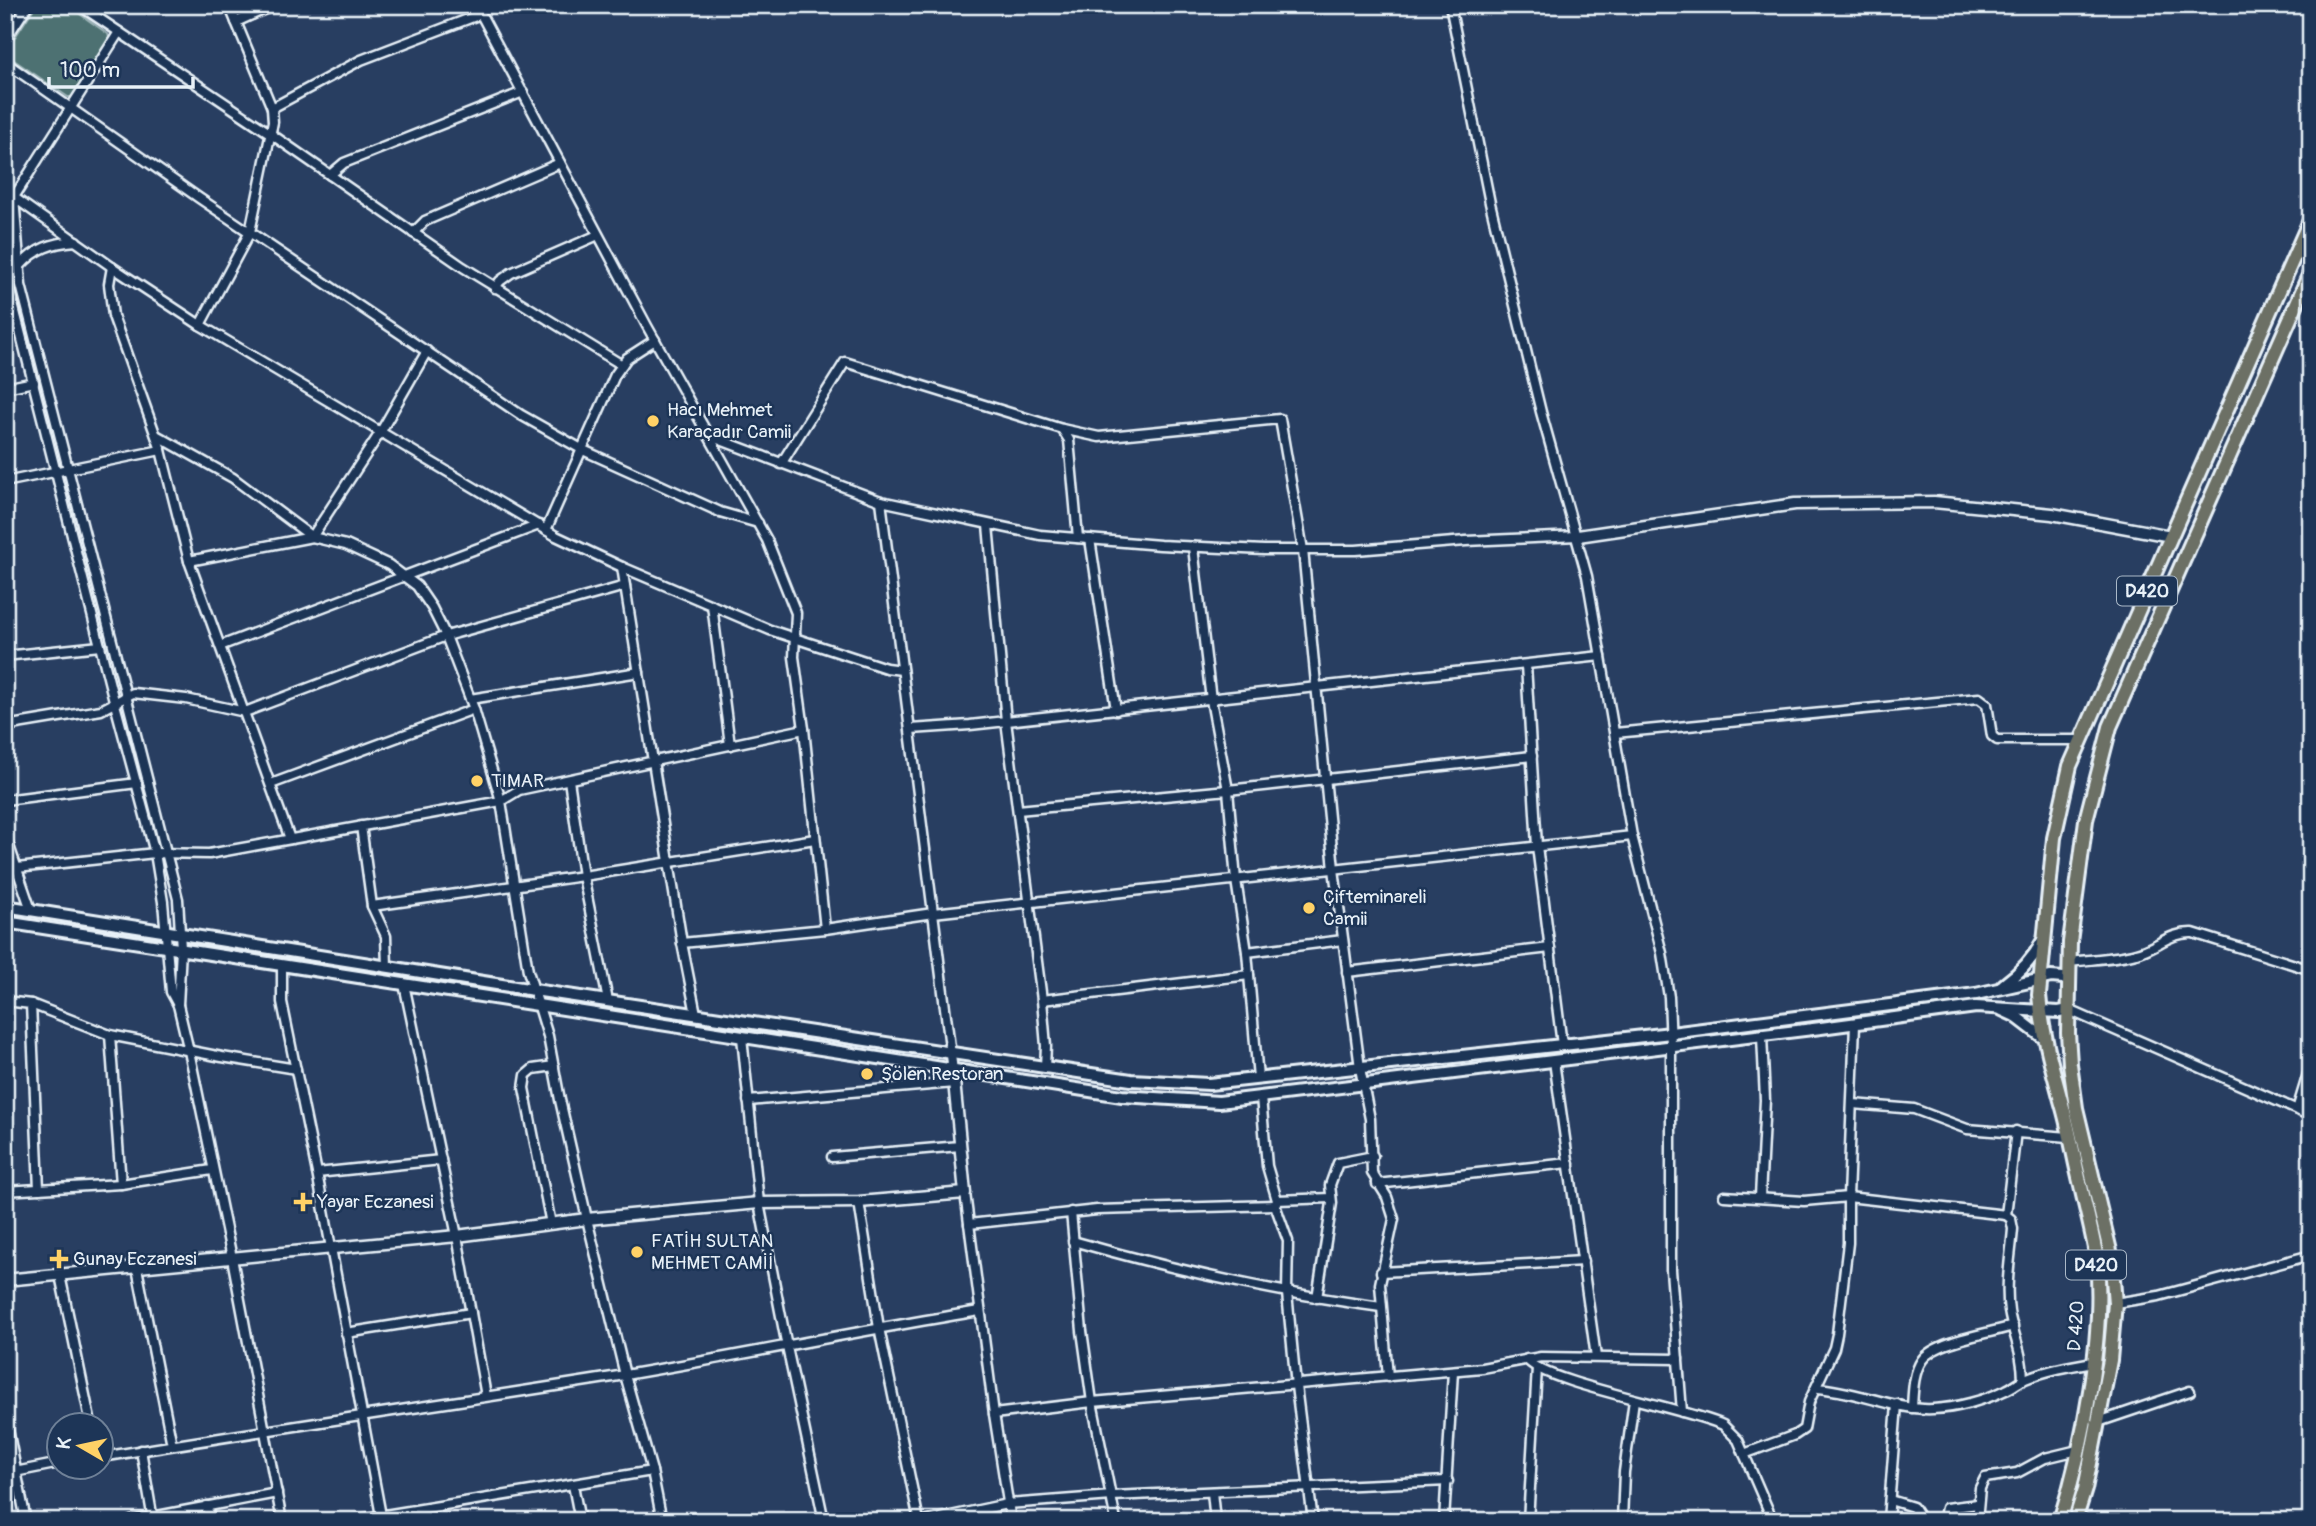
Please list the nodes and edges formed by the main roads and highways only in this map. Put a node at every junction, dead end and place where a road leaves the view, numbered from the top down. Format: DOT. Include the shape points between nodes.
graph roads {
  1 [pos="2311,218"];
  2 [pos="2311,271"];
  3 [pos="5,906"];
  4 [pos="5,922"];
  5 [pos="2045,934"];
  6 [pos="2041,979"];
  7 [pos="2068,981"];
  8 [pos="1997,989"];
  9 [pos="1997,1007"];
  10 [pos="2069,1010"];
  11 [pos="2040,1011"];
  12 [pos="2045,1039"];
  13 [pos="2060,1521"];
  14 [pos="2075,1521"];
  1 -- 5 [label="highway, D420" via="2070,766 2054,838"];
  2 -- 7 [label="highway, D420" via="2110,727 2086,820 2072,913"];
  3 -- 8 [label="main road" via="1131,1080 1209,1084 1671,1033"];
  4 -- 9 [label="main road" via="953,1071 1122,1096 1219,1102"];
  5 -- 6 [label="highway, D420"];
  5 -- 8 [label="main road" via="2034,957"];
  6 -- 7 [label="main road"];
  6 -- 8 [label="main road"];
  6 -- 11 [label="highway, D420"];
  7 -- 10 [label="highway, D420"];
  9 -- 11 [label="main road"];
  9 -- 12 [label="main road"];
  10 -- 11 [label="main road"];
  10 -- 14 [label="highway, D420" via="2073,1086 2111,1255 2115,1303 2110,1360"];
  11 -- 12 [label="highway, D 420 / D420"];
  12 -- 13 [label="highway, D 420 / D420" via="2096,1254 2099,1301 2073,1481"];
}
